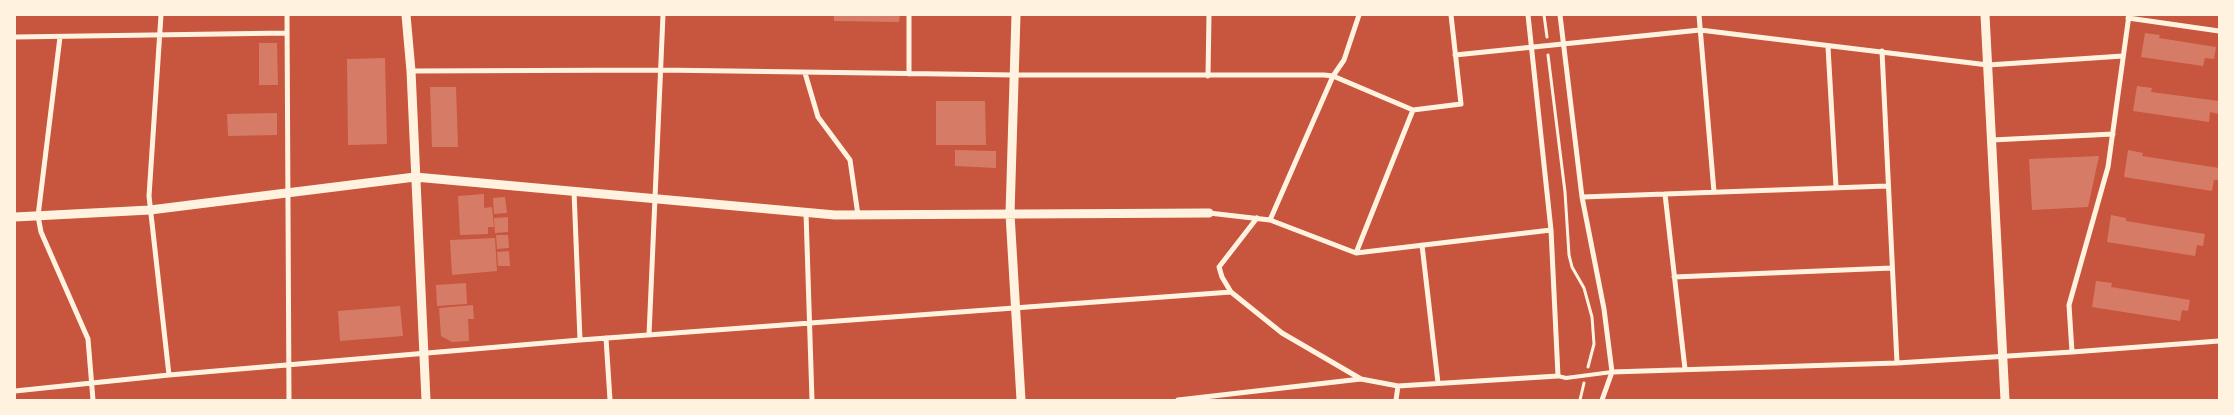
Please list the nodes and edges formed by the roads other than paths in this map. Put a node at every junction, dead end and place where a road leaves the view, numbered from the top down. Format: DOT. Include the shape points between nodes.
graph roads {
  1 [pos="161,15"];
  2 [pos="287,15"];
  3 [pos="406,15"];
  4 [pos="663,15"];
  5 [pos="910,15"];
  6 [pos="1016,15"];
  7 [pos="1210,15"];
  8 [pos="1358,15"];
  9 [pos="1451,15"];
  10 [pos="1528,15"];
  11 [pos="1560,15"];
  12 [pos="1699,15"];
  13 [pos="1986,15"];
  14 [pos="2128,16"];
  15 [pos="1700,30"];
  16 [pos="2219,31"];
  17 [pos="287,33"];
  18 [pos="160,35"];
  19 [pos="15,37"];
  20 [pos="60,37"];
  21 [pos="1564,45"];
  22 [pos="1828,47"];
  23 [pos="1532,48"];
  24 [pos="1882,52"];
  25 [pos="1455,55"];
  26 [pos="2123,56"];
  27 [pos="1988,65"];
  28 [pos="660,70"];
  29 [pos="411,71"];
  30 [pos="805,73"];
  31 [pos="909,74"];
  32 [pos="1014,75"];
  33 [pos="1208,76"];
  34 [pos="1333,76"];
  35 [pos="1412,110"];
  36 [pos="2113,134"];
  37 [pos="1992,140"];
  38 [pos="415,177"];
  39 [pos="1888,186"];
  40 [pos="1836,187"];
  41 [pos="574,191"];
  42 [pos="1714,192"];
  43 [pos="287,194"];
  44 [pos="1665,194"];
  45 [pos="1582,197"];
  46 [pos="654,198"];
  47 [pos="150,210"];
  48 [pos="806,213"];
  49 [pos="1209,213"];
  50 [pos="1010,214"];
  51 [pos="858,215"];
  52 [pos="38,216"];
  53 [pos="15,217"];
  54 [pos="1257,218"];
  55 [pos="1270,220"];
  56 [pos="1551,230"];
  57 [pos="1422,245"];
  58 [pos="1356,253"];
  59 [pos="1892,268"];
  60 [pos="1674,277"];
  61 [pos="1231,292"];
  62 [pos="1015,308"];
  63 [pos="809,324"];
  64 [pos="649,335"];
  65 [pos="606,338"];
  66 [pos="580,340"];
  67 [pos="2219,341"];
  68 [pos="2072,352"];
  69 [pos="423,353"];
  70 [pos="2004,356"];
  71 [pos="1897,363"];
  72 [pos="289,365"];
  73 [pos="1685,369"];
  74 [pos="1612,372"];
  75 [pos="169,375"];
  76 [pos="1558,376"];
  77 [pos="1361,379"];
  78 [pos="91,383"];
  79 [pos="1438,383"];
  80 [pos="1398,386"];
  81 [pos="15,391"];
  82 [pos="92,400"];
  83 [pos="289,400"];
  84 [pos="426,400"];
  85 [pos="610,400"];
  86 [pos="812,400"];
  87 [pos="1021,400"];
  88 [pos="1178,400"];
  89 [pos="1396,400"];
  90 [pos="1602,400"];
  91 [pos="2006,400"];
  1 -- 18 [label="street"];
  2 -- 17 [label="street"];
  3 -- 29 [label="street"];
  4 -- 28 [label="street"];
  5 -- 31 [label="street"];
  6 -- 32 [label="street"];
  7 -- 33 [label="street"];
  8 -- 34 [label="street" via="1344,60"];
  9 -- 25 [label="street"];
  10 -- 23 [label="street"];
  11 -- 21 [label="street"];
  12 -- 15 [label="street"];
  13 -- 27 [label="street"];
  14 -- 16 [label="street"];
  14 -- 26 [label="street"];
  15 -- 21 [label="street"];
  15 -- 22 [label="street"];
  15 -- 42 [label="street"];
  17 -- 18 [label="street"];
  17 -- 43 [label="street"];
  18 -- 20 [label="street"];
  18 -- 47 [label="street"];
  19 -- 20 [label="street"];
  20 -- 52 [label="street"];
  21 -- 23 [label="street"];
  21 -- 45 [label="street"];
  22 -- 24 [label="street"];
  22 -- 40 [label="street"];
  23 -- 25 [label="street"];
  23 -- 56 [label="street"];
  24 -- 27 [label="street"];
  24 -- 39 [label="street"];
  25 -- 35 [label="street" via="1461,104"];
  26 -- 27 [label="street"];
  26 -- 36 [label="street"];
  27 -- 37 [label="street"];
  28 -- 29 [label="street"];
  28 -- 30 [label="street"];
  28 -- 46 [label="street"];
  29 -- 38 [label="street"];
  30 -- 31 [label="street"];
  30 -- 51 [label="street" via="818,117 850,160"];
  31 -- 32 [label="street"];
  32 -- 33 [label="street"];
  32 -- 50 [label="street"];
  33 -- 34 [label="street"];
  34 -- 35 [label="street"];
  34 -- 55 [label="street"];
  35 -- 58 [label="street"];
  36 -- 37 [label="street"];
  36 -- 68 [label="street" via="2108,167 2069,305"];
  37 -- 70 [label="street"];
  38 -- 41 [label="street"];
  38 -- 43 [label="street"];
  38 -- 69 [label="street"];
  39 -- 40 [label="street"];
  39 -- 59 [label="street"];
  40 -- 42 [label="street"];
  41 -- 46 [label="street"];
  41 -- 66 [label="street"];
  42 -- 44 [label="street"];
  43 -- 47 [label="street"];
  43 -- 72 [label="street"];
  44 -- 45 [label="street"];
  44 -- 60 [label="street"];
  45 -- 74 [label="street" via="1604,309"];
  46 -- 48 [label="street"];
  46 -- 64 [label="street"];
  47 -- 52 [label="street"];
  47 -- 75 [label="street"];
  48 -- 51 [label="street"];
  48 -- 63 [label="street"];
  49 -- 50 [label="street"];
  49 -- 54 [label="street"];
  50 -- 51 [label="street"];
  50 -- 62 [label="street"];
  52 -- 53 [label="street"];
  52 -- 78 [label="street" via="41,232 88,339"];
  54 -- 55 [label="street"];
  54 -- 61 [label="street" via="1219,268"];
  55 -- 58 [label="street"];
  56 -- 57 [label="street"];
  56 -- 76 [label="street"];
  57 -- 58 [label="street"];
  57 -- 79 [label="street"];
  59 -- 60 [label="street"];
  59 -- 71 [label="street"];
  60 -- 73 [label="street"];
  61 -- 62 [label="street"];
  61 -- 77 [label="street" via="1282,333"];
  62 -- 63 [label="street"];
  62 -- 87 [label="street"];
  63 -- 64 [label="street"];
  63 -- 86 [label="street"];
  64 -- 65 [label="street"];
  65 -- 66 [label="street"];
  65 -- 85 [label="street"];
  66 -- 69 [label="street"];
  67 -- 68 [label="street"];
  68 -- 70 [label="street"];
  69 -- 72 [label="street"];
  69 -- 84 [label="street"];
  70 -- 71 [label="street"];
  70 -- 91 [label="street"];
  71 -- 73 [label="street"];
  72 -- 75 [label="street"];
  72 -- 83 [label="street"];
  73 -- 74 [label="street"];
  74 -- 76 [label="lane" via="1566,378"];
  74 -- 90 [label="street"];
  75 -- 78 [label="street"];
  76 -- 79 [label="street"];
  77 -- 80 [label="street"];
  77 -- 88 [label="street"];
  78 -- 81 [label="street"];
  78 -- 82 [label="street"];
  79 -- 80 [label="street"];
  80 -- 89 [label="street"];
}
